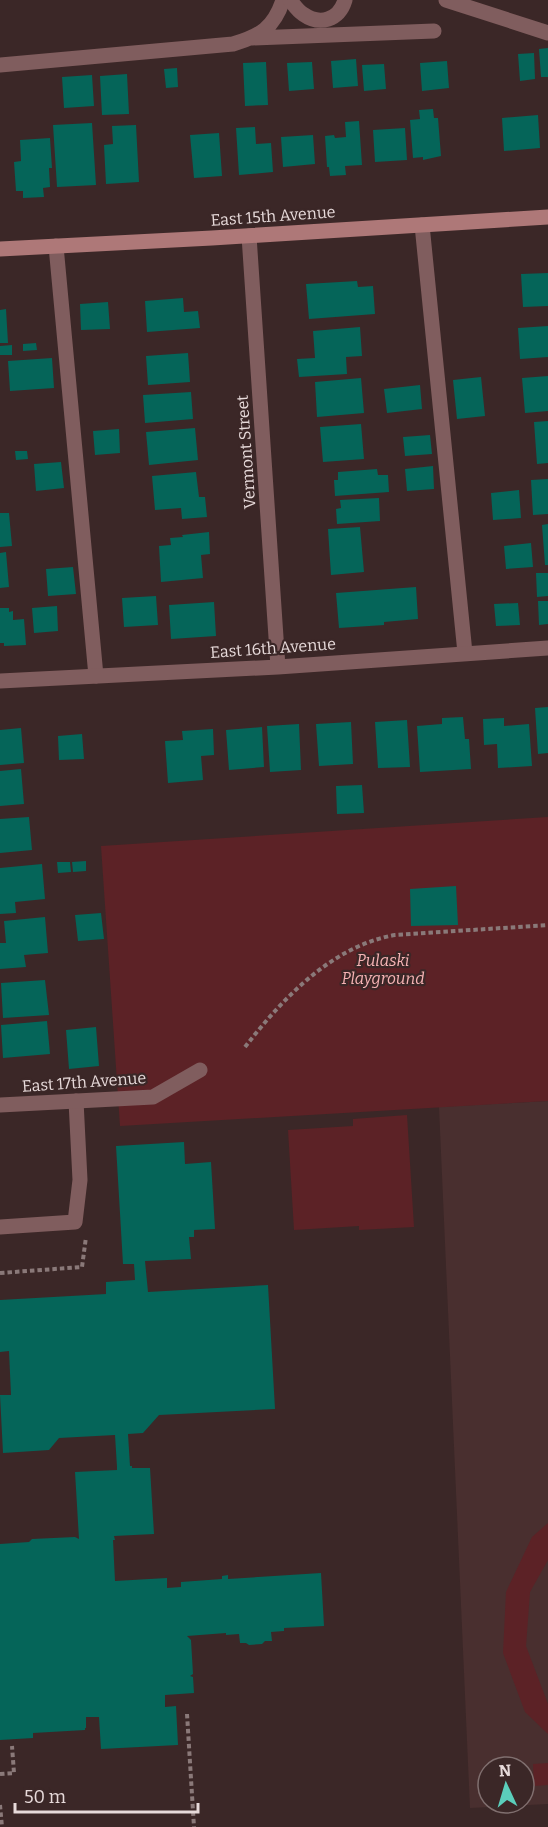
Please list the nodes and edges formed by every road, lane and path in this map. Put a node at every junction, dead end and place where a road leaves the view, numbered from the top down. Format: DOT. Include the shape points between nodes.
graph roads {
  1 [pos="283,0"];
  2 [pos="290,0"];
  3 [pos="345,0"];
  4 [pos="446,0"];
  5 [pos="434,31"];
  6 [pos="548,33"];
  7 [pos="252,38"];
  8 [pos="0,65"];
  9 [pos="548,217"];
  10 [pos="422,225"];
  11 [pos="249,236"];
  12 [pos="56,246"];
  13 [pos="0,249"];
  14 [pos="548,648"];
  15 [pos="465,653"];
  16 [pos="278,667"];
  17 [pos="96,676"];
  18 [pos="0,681"];
  19 [pos="548,925"];
  20 [pos="245,1047"];
  21 [pos="200,1070"];
  22 [pos="76,1101"];
  23 [pos="0,1105"];
  24 [pos="0,1227"];
  25 [pos="187,1714"];
  26 [pos="12,1746"];
  27 [pos="0,1774"];
  28 [pos="0,1805"];
  29 [pos="2,1827"];
  30 [pos="194,1827"];
  1 -- 7 [label="street" via="267,29"];
  2 -- 3 [label="street" via="300,13 321,21 339,13"];
  4 -- 6 [label="street"];
  5 -- 7 [label="street"];
  7 -- 8 [label="street" via="233,44"];
  9 -- 10 [label="main road, East 15th Avenue"];
  10 -- 11 [label="main road, East 15th Avenue"];
  10 -- 15 [label="street"];
  11 -- 12 [label="main road, East 15th Avenue"];
  11 -- 16 [label="street, Vermont Street"];
  12 -- 13 [label="main road, East 15th Avenue"];
  12 -- 17 [label="street"];
  14 -- 15 [label="street, East 16th Avenue"];
  15 -- 16 [label="street, East 16th Avenue"];
  16 -- 17 [label="street, East 16th Avenue"];
  17 -- 18 [label="street, East 16th Avenue"];
  19 -- 20 [label="path" via="395,935 358,945 334,958 299,988"];
  21 -- 22 [label="street, East 17th Avenue" via="153,1097"];
  22 -- 23 [label="street, East 17th Avenue"];
  22 -- 24 [label="street" via="80,1180 75,1222"];
  25 -- 30 [label="path"];
  26 -- 27 [label="path" via="14,1773"];
  28 -- 29 [label="path"];
}
